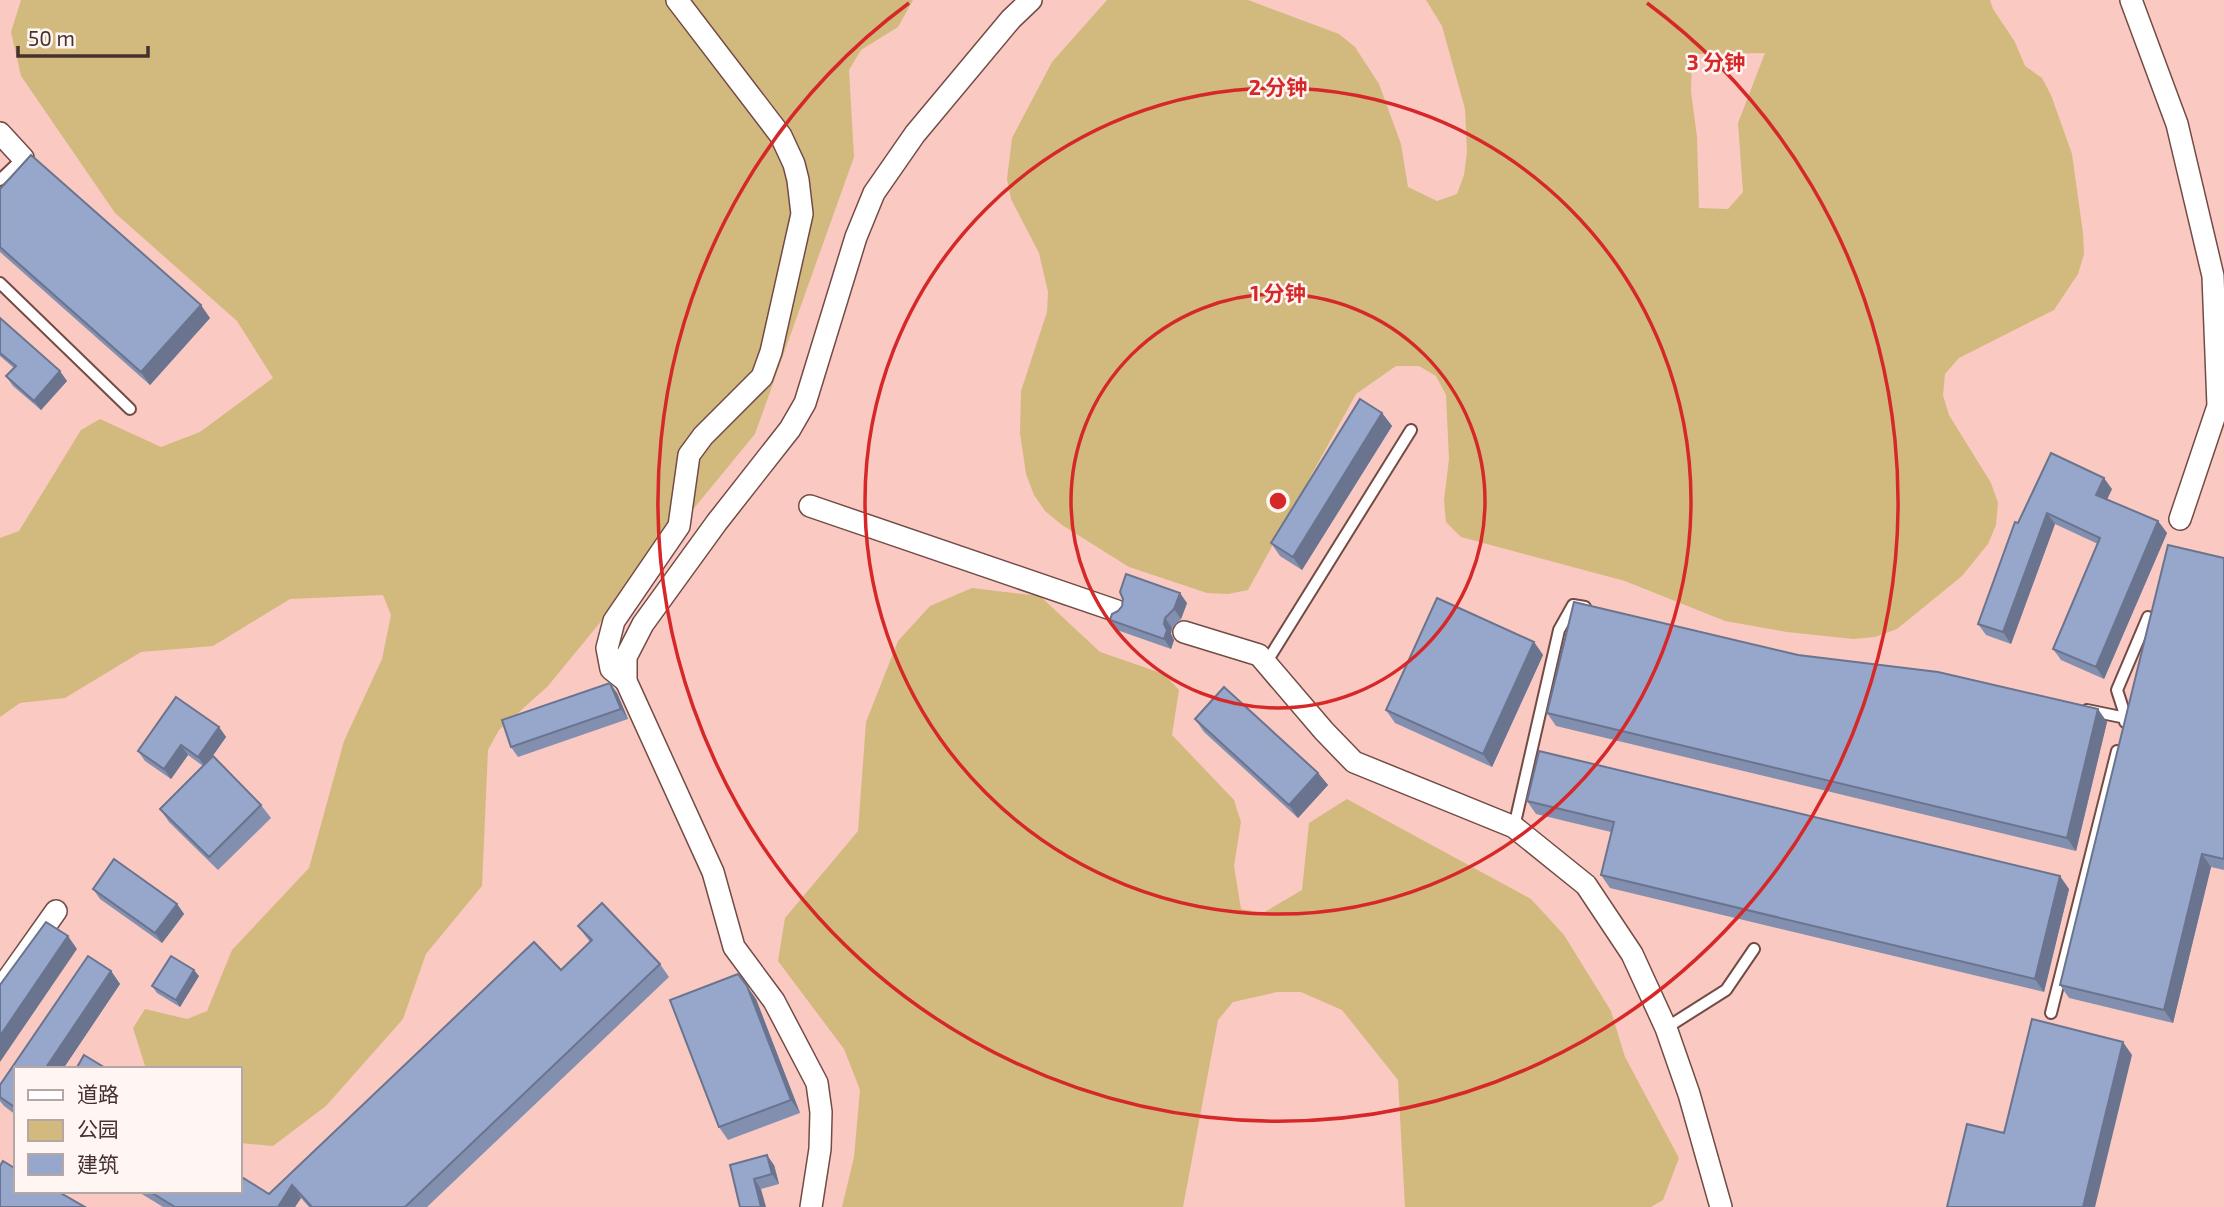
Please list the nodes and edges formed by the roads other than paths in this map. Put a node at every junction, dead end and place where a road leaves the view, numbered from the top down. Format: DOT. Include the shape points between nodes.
graph roads {
  1 [pos="677,0"];
  2 [pos="1031,0"];
  3 [pos="2132,0"];
  4 [pos="0,133"];
  5 [pos="23,158"];
  6 [pos="0,180"];
  7 [pos="0,284"];
  8 [pos="130,409"];
  9 [pos="1411,430"];
  10 [pos="810,506"];
  11 [pos="2180,519"];
  12 [pos="1117,611"];
  13 [pos="1599,611"];
  14 [pos="2148,617"];
  15 [pos="1184,632"];
  16 [pos="1266,663"];
  17 [pos="626,681"];
  18 [pos="2075,706"];
  19 [pos="2126,719"];
  20 [pos="2122,732"];
  21 [pos="2119,745"];
  22 [pos="1514,827"];
  23 [pos="56,911"];
  24 [pos="1754,949"];
  25 [pos="0,990"];
  26 [pos="2052,1013"];
  27 [pos="1665,1028"];
  28 [pos="811,1207"];
  29 [pos="1721,1207"];
  1 -- 17 [label="street" via="781,136 794,164 802,214 762,377 689,455 678,526 614,621 607,648 611,669"];
  2 -- 17 [label="street" via="915,134 874,193 805,403 643,624 626,657"];
  3 -- 11 [label="street" via="2178,124 2213,275 2218,406"];
  4 -- 5 [label="street"];
  5 -- 6 [label="lane"];
  7 -- 8 [label="lane"];
  9 -- 16 [label="lane"];
  10 -- 12 [label="street"];
  13 -- 22 [label="lane" via="1573,604 1559,630"];
  14 -- 19 [label="lane" via="2117,690"];
  15 -- 16 [label="street" via="1259,655"];
  16 -- 22 [label="street" via="1354,762"];
  17 -- 28 [label="street" via="713,872 734,947 774,1001 817,1083 820,1149"];
  18 -- 19 [label="lane"];
  19 -- 20 [label="lane"];
  21 -- 26 [label="lane"];
  22 -- 27 [label="street" via="1586,885 1632,954"];
  23 -- 25 [label="street"];
  24 -- 27 [label="lane" via="1726,990"];
  27 -- 29 [label="street"];
}
